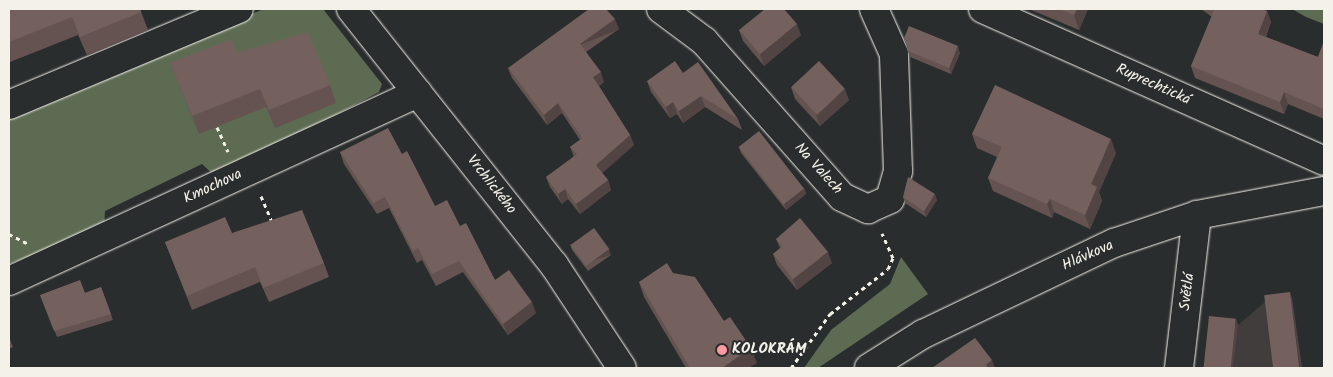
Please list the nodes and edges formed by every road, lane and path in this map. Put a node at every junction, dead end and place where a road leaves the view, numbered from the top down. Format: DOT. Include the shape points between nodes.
graph roads {
  1 [pos="239,9"];
  2 [pos="351,9"];
  3 [pos="661,9"];
  4 [pos="874,9"];
  5 [pos="983,9"];
  6 [pos="418,92"];
  7 [pos="9,105"];
  8 [pos="1324,161"];
  9 [pos="250,170"];
  10 [pos="1324,192"];
  11 [pos="872,208"];
  12 [pos="1197,215"];
  13 [pos="274,227"];
  14 [pos="9,281"];
  15 [pos="622,368"];
  16 [pos="791,368"];
  17 [pos="869,368"];
  18 [pos="1179,368"];
  1 -- 7 [label="street"];
  2 -- 6 [label="street, Vrchlického"];
  3 -- 11 [label="street, Na Valech" via="704,41 842,197"];
  4 -- 11 [label="street" via="894,54 898,171 890,199"];
  5 -- 8 [label="street, Ruprechtická"];
  6 -- 9 [label="street, Kmochova"];
  6 -- 15 [label="street, Vrchlického" via="554,265"];
  9 -- 13 [label="path"];
  9 -- 14 [label="street, Kmochova"];
  10 -- 12 [label="street, Hlávkova"];
  11 -- 16 [label="path" via="893,258 888,269 830,314"];
  12 -- 17 [label="street, Hlávkova" via="1114,244 1032,281 923,334"];
  12 -- 18 [label="street, Světlá"];
}
